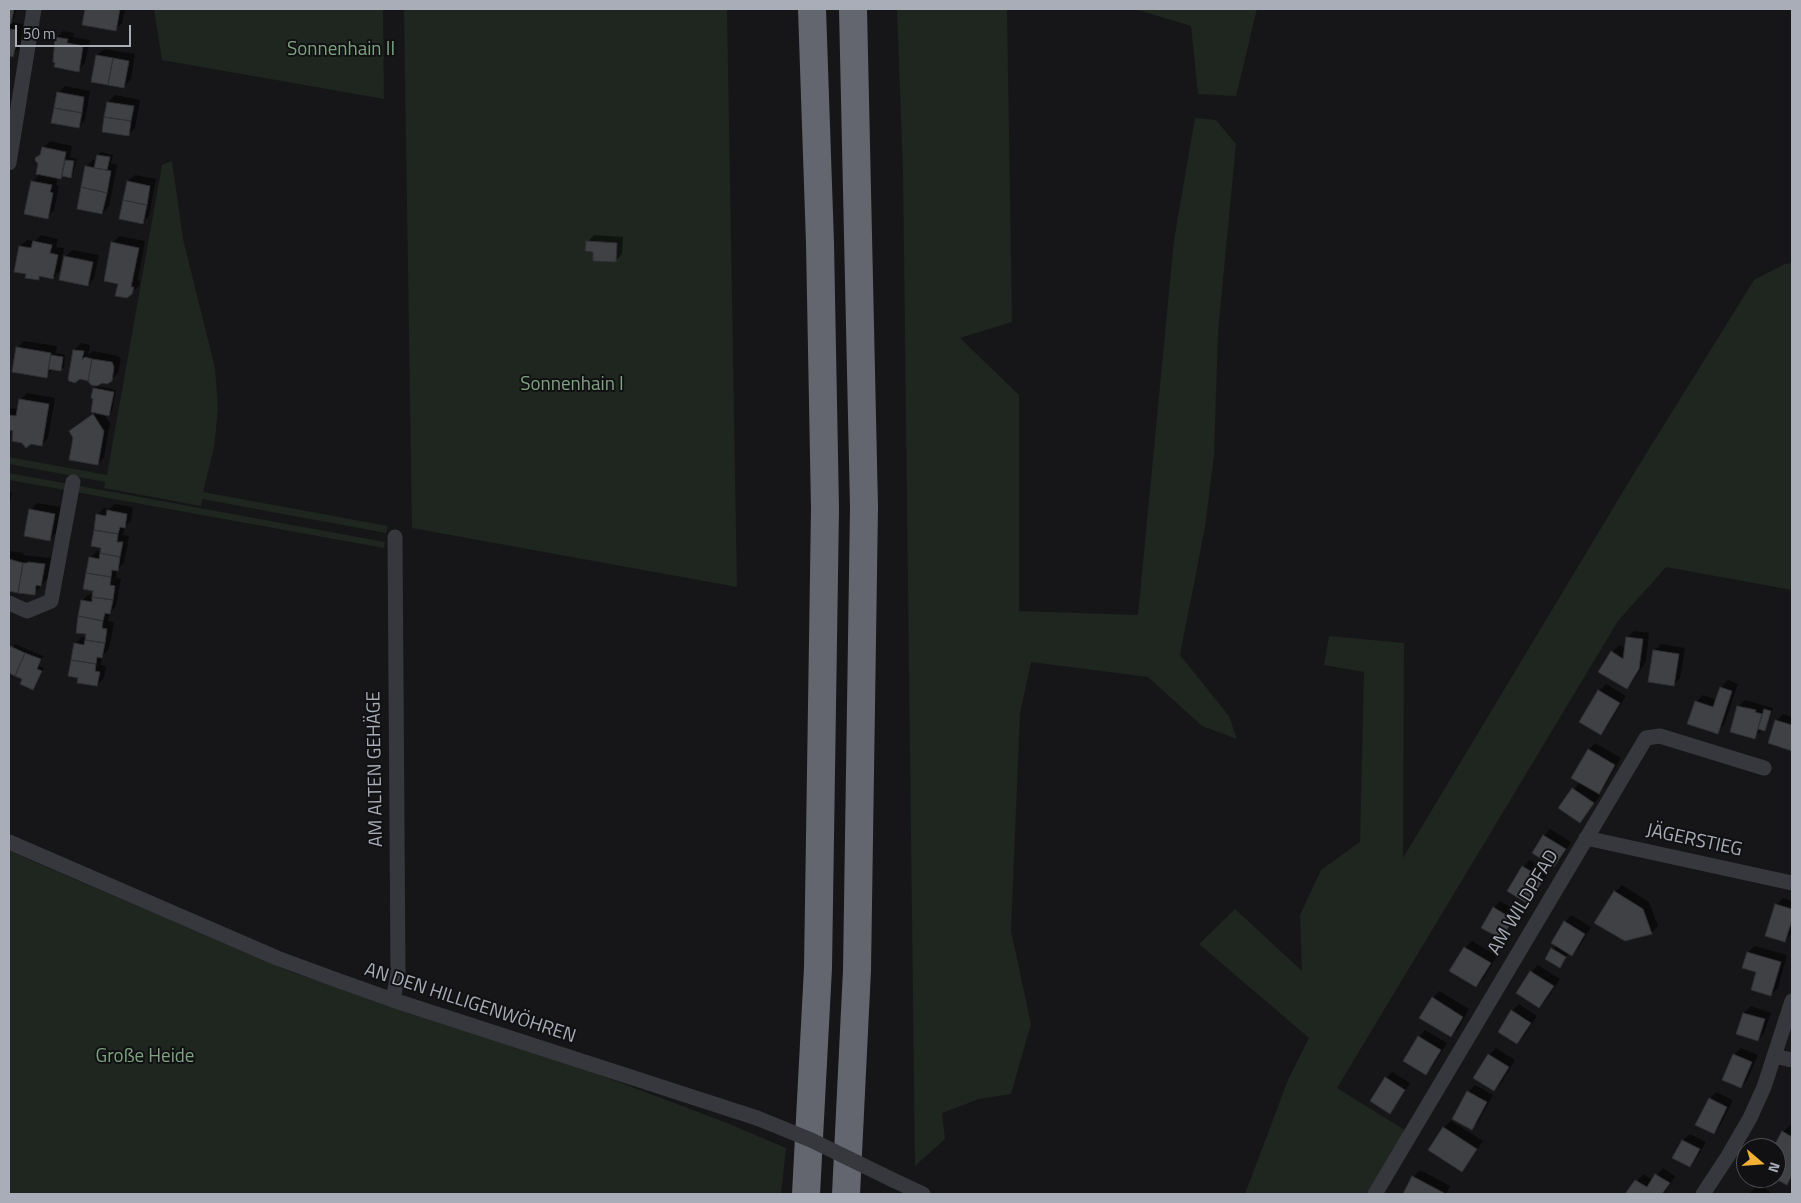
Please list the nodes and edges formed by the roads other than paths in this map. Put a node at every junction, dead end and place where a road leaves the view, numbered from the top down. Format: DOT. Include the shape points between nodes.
graph roads {
  1 [pos="34,9"];
  2 [pos="812,9"];
  3 [pos="853,9"];
  4 [pos="9,163"];
  5 [pos="73,482"];
  6 [pos="395,537"];
  7 [pos="9,603"];
  8 [pos="1764,768"];
  9 [pos="1586,838"];
  10 [pos="9,842"];
  11 [pos="1792,882"];
  12 [pos="393,1000"];
  13 [pos="1792,1001"];
  14 [pos="1774,1056"];
  15 [pos="1792,1060"];
  16 [pos="806,1194"];
  17 [pos="846,1194"];
  18 [pos="922,1194"];
  19 [pos="1375,1194"];
  20 [pos="1703,1194"];
  1 -- 4 [label="street"];
  2 -- 16 [label="highway" via="825,509 818,968"];
  3 -- 17 [label="highway" via="864,507 857,970"];
  5 -- 7 [label="street" via="52,601 27,611"];
  6 -- 12 [label="street, AM ALTEN GEHÄGE" via="398,974"];
  8 -- 9 [label="street, AM WILDPFAD" via="1660,736 1646,738"];
  9 -- 11 [label="street, JÄGERSTIEG"];
  9 -- 19 [label="street, AM WILDPFAD"];
  10 -- 12 [label="street, AN DEN HILLIGENWÖHREN" via="277,958"];
  12 -- 18 [label="street, AN DEN HILLIGENWÖHREN, bridge" via="757,1118 820,1144"];
  13 -- 14 [label="street"];
  14 -- 15 [label="street"];
  14 -- 20 [label="street" via="1750,1118"];
}
